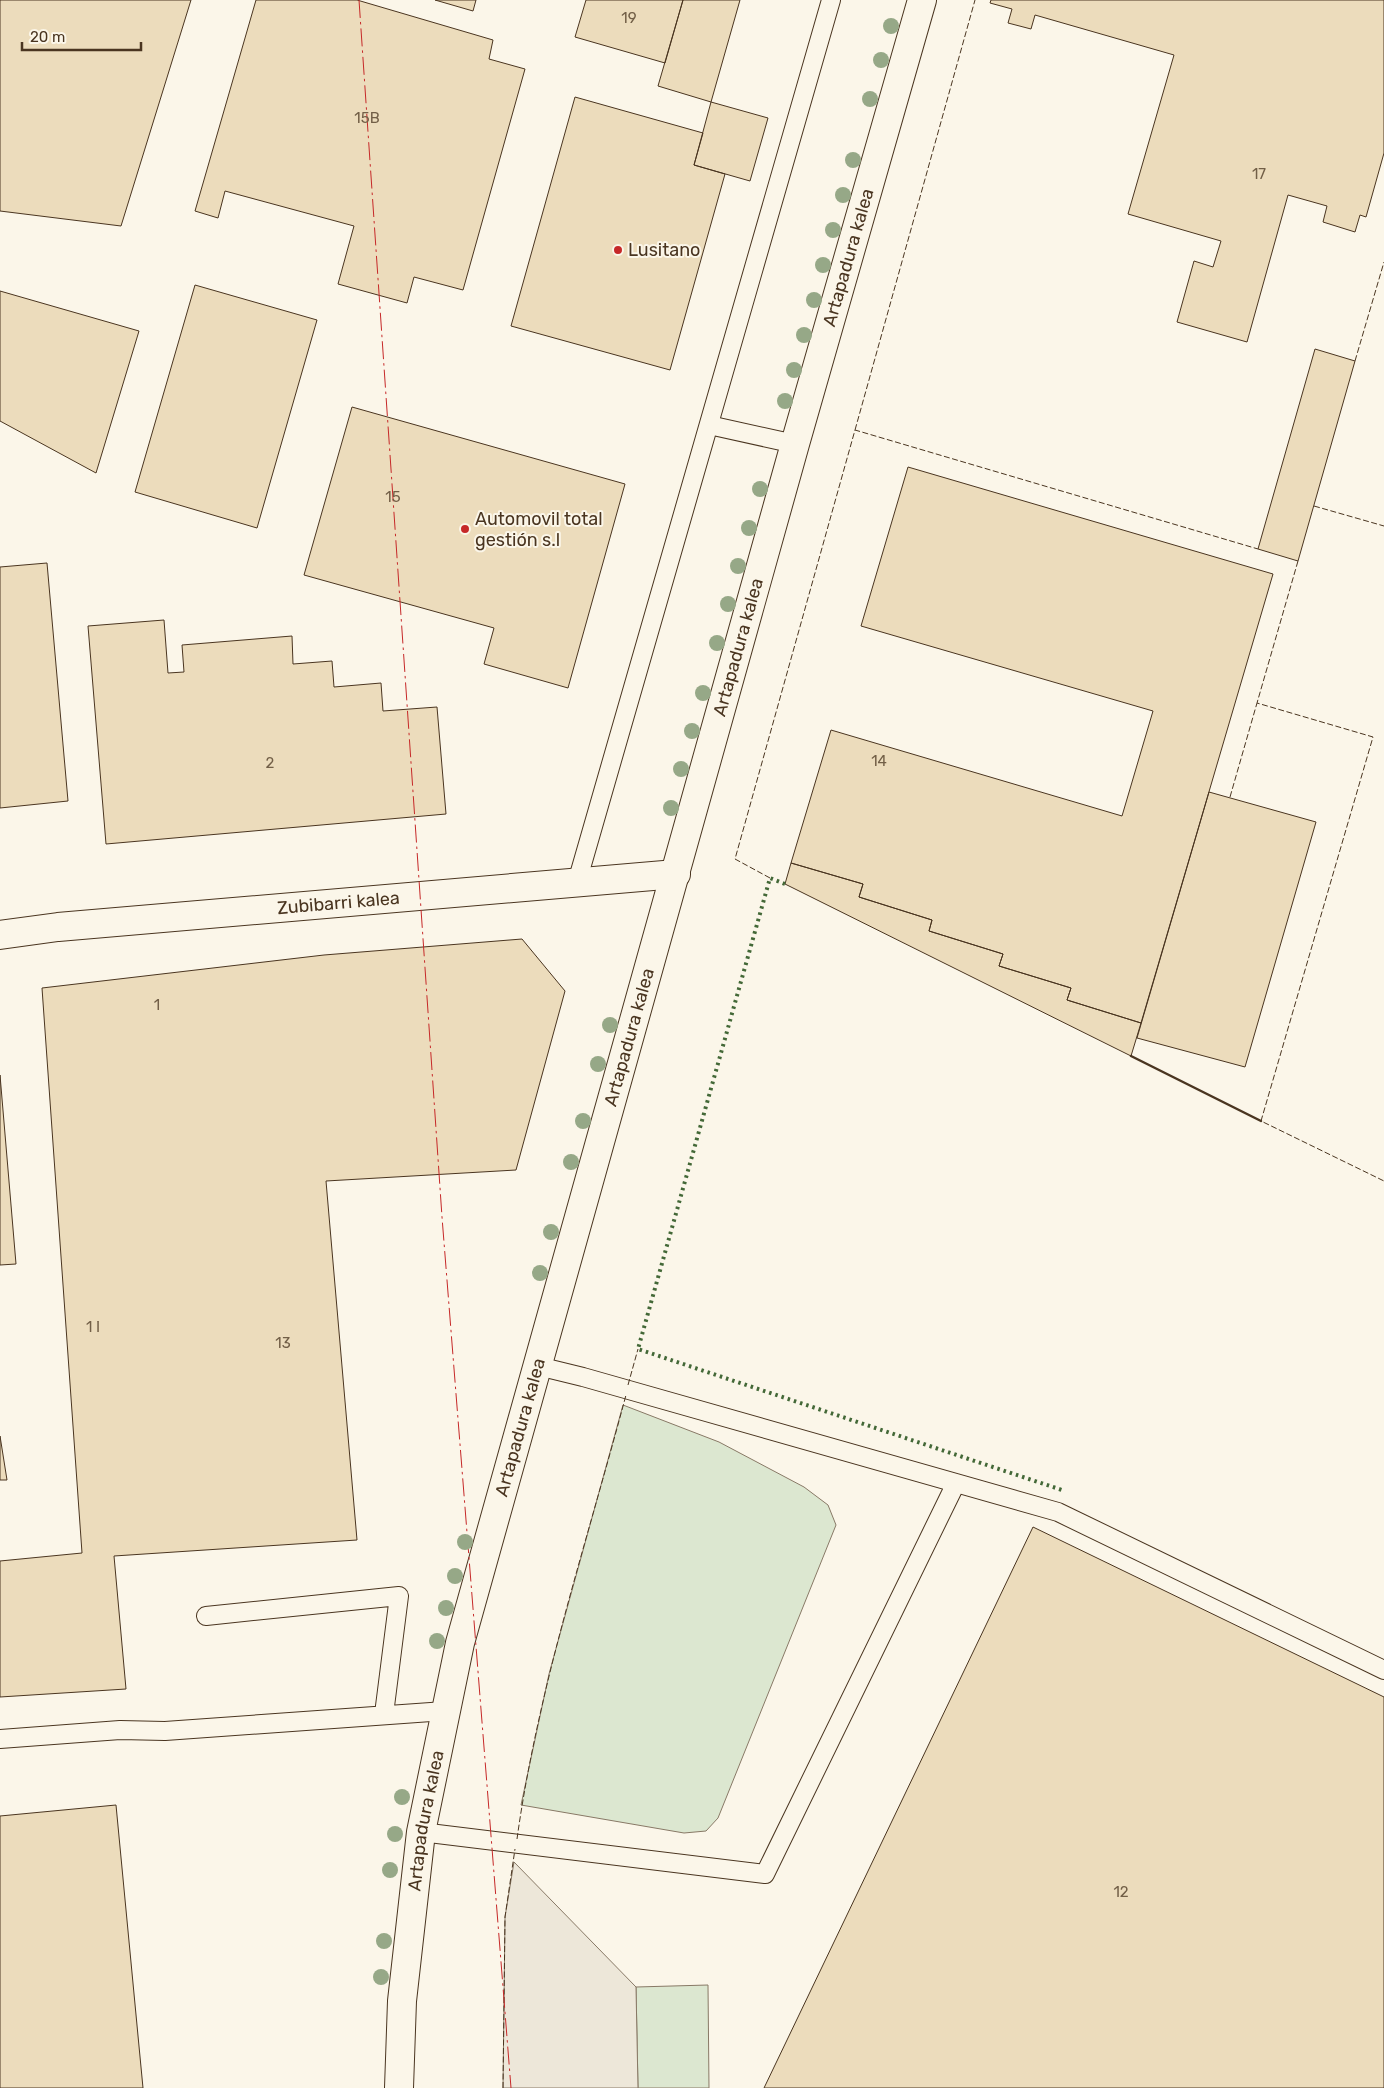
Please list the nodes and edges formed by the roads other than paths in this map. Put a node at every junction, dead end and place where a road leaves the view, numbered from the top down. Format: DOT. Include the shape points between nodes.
graph roads {
  1 [pos="831,0"];
  2 [pos="922,0"];
  3 [pos="709,425"];
  4 [pos="795,444"];
  5 [pos="676,874"];
  6 [pos="577,882"];
  7 [pos="0,935"];
  8 [pos="538,1366"];
  9 [pos="956,1483"];
  10 [pos="206,1616"];
  11 [pos="1384,1670"];
  12 [pos="445,1711"];
  13 [pos="384,1714"];
  14 [pos="0,1739"];
  15 [pos="421,1832"];
  16 [pos="399,2088"];
  1 -- 3 [label="lane"];
  2 -- 4 [label="street, Artapadura kalea"];
  3 -- 4 [label="lane"];
  3 -- 6 [label="lane"];
  4 -- 5 [label="street, Artapadura kalea"];
  5 -- 6 [label="street, Zubibarri kalea"];
  5 -- 8 [label="street, Artapadura kalea"];
  6 -- 7 [label="street, Zubibarri kalea" via="58,927"];
  8 -- 9 [label="lane"];
  8 -- 12 [label="street, Artapadura kalea" via="460,1643"];
  9 -- 11 [label="lane" via="1058,1512"];
  9 -- 15 [label="lane" via="765,1874"];
  10 -- 13 [label="lane" via="399,1596"];
  12 -- 13 [label="lane"];
  12 -- 15 [label="street, Artapadura kalea"];
  13 -- 14 [label="lane" via="165,1731 120,1730"];
  15 -- 16 [label="street, Artapadura kalea" via="402,2001"];
}
